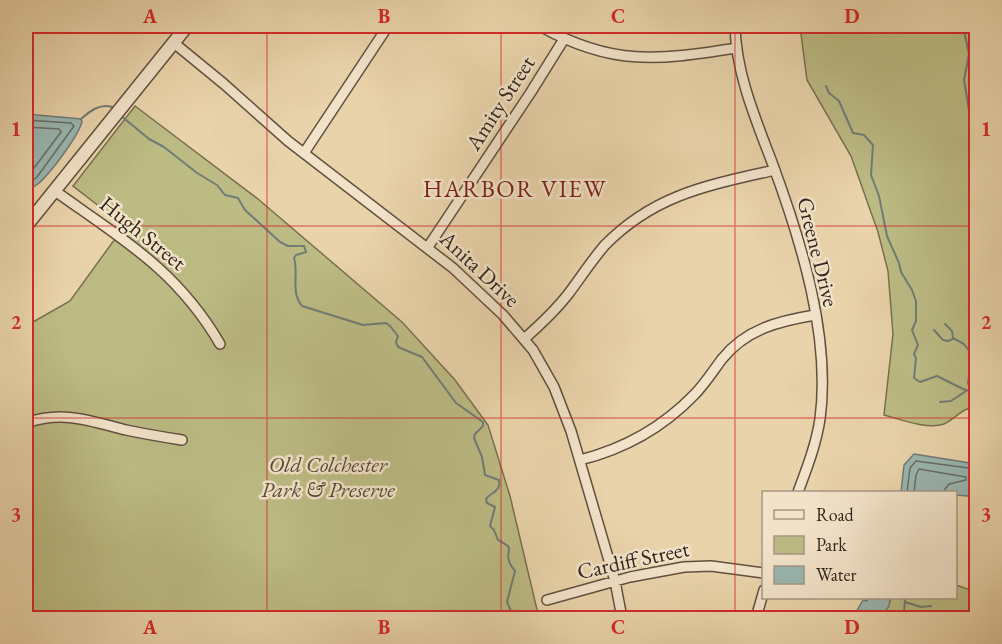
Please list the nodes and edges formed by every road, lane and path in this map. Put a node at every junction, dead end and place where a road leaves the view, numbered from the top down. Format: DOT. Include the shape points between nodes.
graph roads {
  1 [pos="187,26"];
  2 [pos="388,26"];
  3 [pos="540,26"];
  4 [pos="735,26"];
  5 [pos="564,39"];
  6 [pos="174,43"];
  7 [pos="737,48"];
  8 [pos="304,153"];
  9 [pos="775,170"];
  10 [pos="55,191"];
  11 [pos="26,226"];
  12 [pos="428,247"];
  13 [pos="815,315"];
  14 [pos="524,339"];
  15 [pos="220,344"];
  16 [pos="26,423"];
  17 [pos="182,440"];
  18 [pos="580,459"];
  19 [pos="798,491"];
  20 [pos="762,573"];
  21 [pos="615,581"];
  22 [pos="762,597"];
  23 [pos="547,600"];
  24 [pos="622,618"];
  25 [pos="756,618"];
  1 -- 6 [label="street"];
  2 -- 8 [label="street"];
  3 -- 5 [label="street"];
  4 -- 7 [label="street, Greene Drive"];
  5 -- 7 [label="street" via="591,49 645,58"];
  5 -- 12 [label="street, Amity Street"];
  6 -- 8 [label="street, Anita Drive"];
  6 -- 10 [label="street"];
  7 -- 9 [label="street, Greene Drive" via="747,93"];
  8 -- 12 [label="street, Anita Drive"];
  9 -- 13 [label="street, Greene Drive" via="800,242"];
  9 -- 14 [label="street" via="694,189 644,213 606,245 556,309"];
  10 -- 11 [label="street"];
  10 -- 15 [label="street, Hugh Street" via="160,268 195,306"];
  12 -- 14 [label="street, Anita Drive"];
  13 -- 18 [label="street" via="754,332 731,349 694,395 661,424 624,445"];
  13 -- 19 [label="street, Greene Drive" via="821,369 820,418"];
  14 -- 18 [label="street, Anita Drive" via="560,400"];
  16 -- 17 [label="street" via="52,417 88,418"];
  18 -- 21 [label="street, Anita Drive"];
  20 -- 21 [label="street, Cardiff Street" via="696,566"];
  21 -- 23 [label="street, Cardiff Street"];
  21 -- 24 [label="street, Anita Drive"];
  22 -- 25 [label="street"];
}
